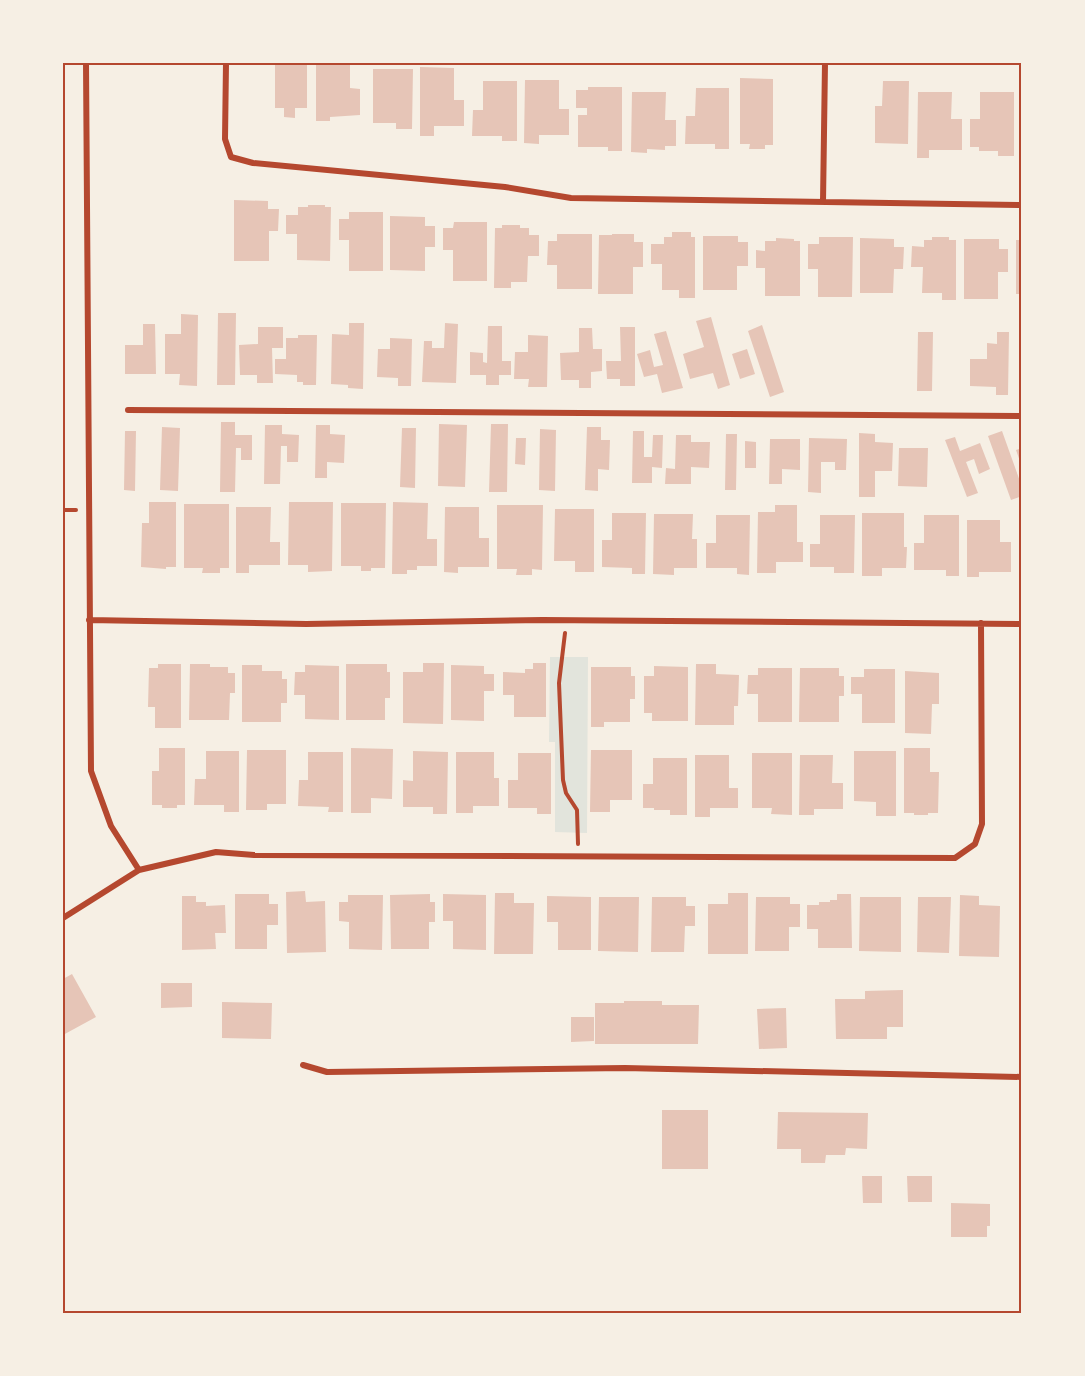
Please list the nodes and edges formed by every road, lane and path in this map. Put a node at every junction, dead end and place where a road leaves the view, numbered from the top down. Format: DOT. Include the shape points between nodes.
graph roads {
  1 [pos="86,63"];
  2 [pos="226,63"];
  3 [pos="825,63"];
  4 [pos="823,202"];
  5 [pos="1022,205"];
  6 [pos="129,410"];
  7 [pos="1022,416"];
  8 [pos="89,620"];
  9 [pos="567,621"];
  10 [pos="981,623"];
  11 [pos="1022,624"];
  12 [pos="578,856"];
  13 [pos="139,870"];
  14 [pos="63,918"];
  15 [pos="303,1065"];
  16 [pos="1022,1077"];
  1 -- 8 [label="street"];
  2 -- 4 [label="street" via="225,139 231,157 253,163 571,198"];
  3 -- 4 [label="street"];
  4 -- 5 [label="street"];
  6 -- 7 [label="street"];
  8 -- 9 [label="street" via="306,624"];
  8 -- 13 [label="street" via="91,771 111,826"];
  9 -- 10 [label="street"];
  9 -- 12 [label="path" via="559,683 563,780 577,810"];
  10 -- 11 [label="street"];
  10 -- 12 [label="street" via="982,824 975,844 955,858"];
  12 -- 13 [label="street" via="216,852"];
  13 -- 14 [label="street"];
  15 -- 16 [label="street" via="327,1072 626,1068"];
}
